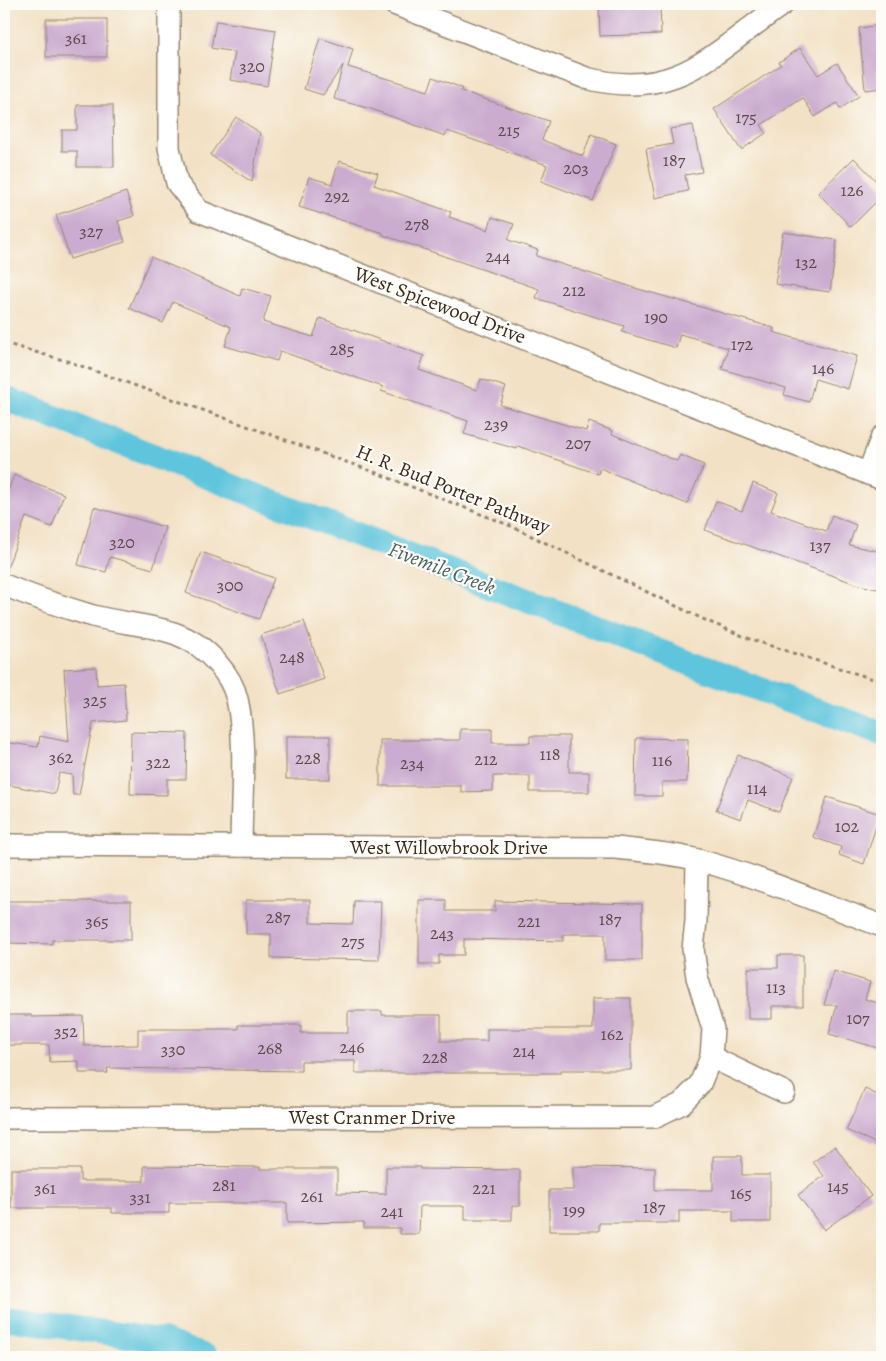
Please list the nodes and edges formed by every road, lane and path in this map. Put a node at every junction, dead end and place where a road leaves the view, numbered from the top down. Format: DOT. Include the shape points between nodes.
graph roads {
  1 [pos="169,4"];
  2 [pos="394,4"];
  3 [pos="783,4"];
  4 [pos="4,343"];
  5 [pos="882,437"];
  6 [pos="875,476"];
  7 [pos="4,585"];
  8 [pos="882,682"];
  9 [pos="4,845"];
  10 [pos="241,846"];
  11 [pos="697,860"];
  12 [pos="882,926"];
  13 [pos="711,1057"];
  14 [pos="784,1092"];
  15 [pos="4,1118"];
  1 -- 6 [label="street, West Spicewood Drive" via="169,148 177,183 199,210"];
  2 -- 3 [label="street" via="612,85 655,84 681,76"];
  4 -- 8 [label="path, H. R. Bud Porter Pathway" via="70,362 374,472 511,526 741,636"];
  5 -- 6 [label="street"];
  7 -- 10 [label="street" via="95,616 186,636 208,652 226,672 237,697 241,724"];
  9 -- 10 [label="street, West Willowbrook Drive"];
  10 -- 11 [label="street, West Willowbrook Drive" via="615,848"];
  11 -- 12 [label="street, West Willowbrook Drive" via="749,875"];
  11 -- 13 [label="street, West Cranmer Drive" via="693,949 697,977 713,1029"];
  13 -- 14 [label="street"];
  13 -- 15 [label="street, West Cranmer Drive" via="700,1084 681,1104 654,1116"];
}
